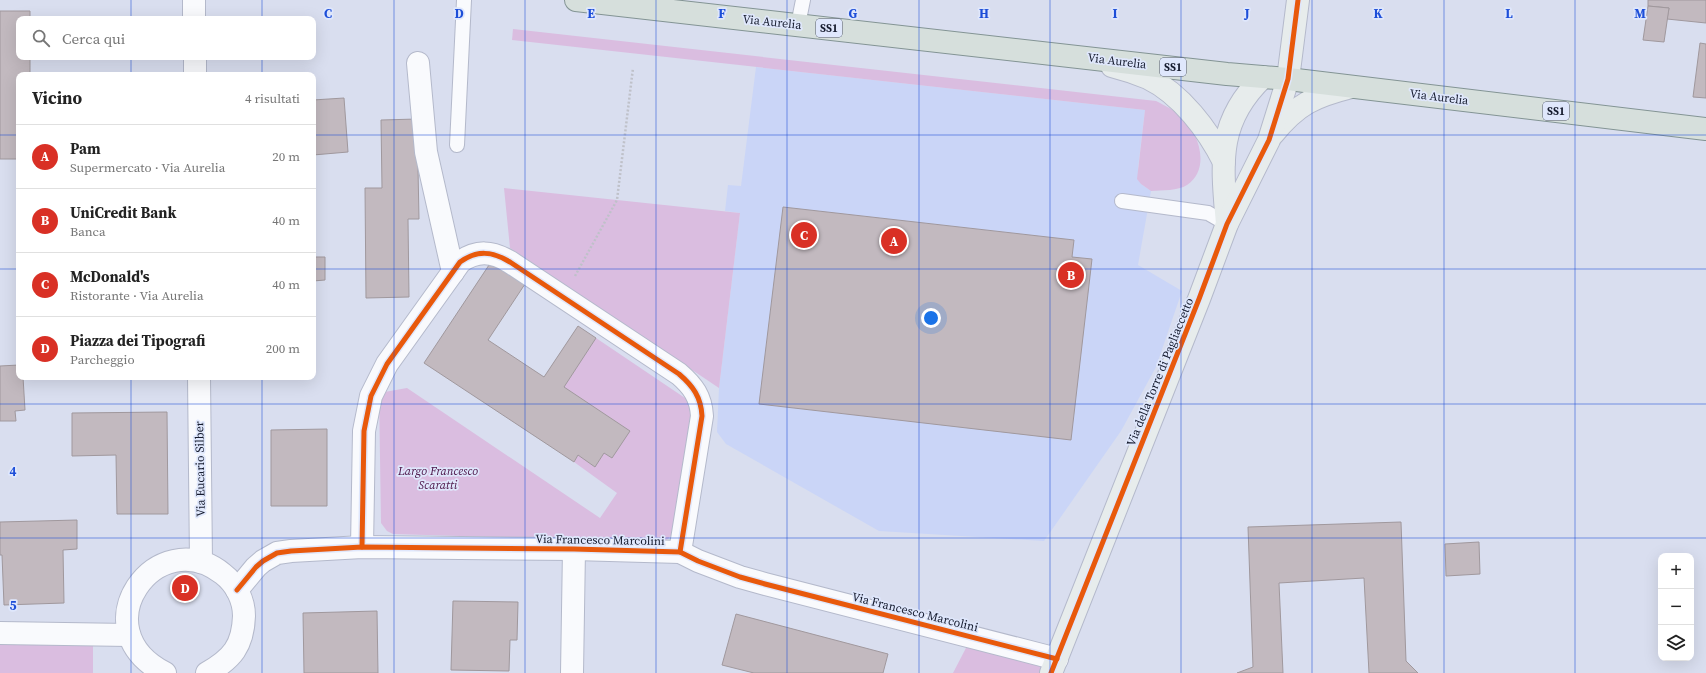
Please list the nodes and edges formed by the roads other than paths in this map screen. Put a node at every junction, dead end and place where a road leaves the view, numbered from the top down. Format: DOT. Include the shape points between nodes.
graph roads {
  1 [pos="194,0"];
  2 [pos="464,0"];
  3 [pos="576,0"];
  4 [pos="803,0"];
  5 [pos="1298,0"];
  6 [pos="194,16"];
  7 [pos="798,25"];
  8 [pos="1082,57"];
  9 [pos="195,60"];
  10 [pos="418,63"];
  11 [pos="195,72"];
  12 [pos="1263,77"];
  13 [pos="1288,79"];
  14 [pos="1354,87"];
  15 [pos="1706,129"];
  16 [pos="1269,140"];
  17 [pos="457,145"];
  18 [pos="1224,162"];
  19 [pos="1122,201"];
  20 [pos="1227,224"];
  21 [pos="452,272"];
  22 [pos="199,380"];
  23 [pos="362,547"];
  24 [pos="574,549"];
  25 [pos="680,552"];
  26 [pos="201,562"];
  27 [pos="237,590"];
  28 [pos="0,633"];
  29 [pos="129,635"];
  30 [pos="1054,666"];
  31 [pos="220,670"];
  32 [pos="165,673"];
  33 [pos="572,673"];
  1 -- 6 [label="street"];
  2 -- 17 [label="lane"];
  3 -- 7 [label="main road, Via Aurelia / SS1"];
  4 -- 7 [label="lane"];
  5 -- 13 [label="street, Via della Torre di Pagliaccetto"];
  7 -- 8 [label="main road, Via Aurelia / SS1"];
  8 -- 12 [label="main road, Via Aurelia / SS1"];
  8 -- 18 [label="street, Via della Torre di Pagliaccetto" via="1149,78 1166,90 1201,124"];
  9 -- 11 [label="street"];
  10 -- 21 [label="street" via="426,152"];
  12 -- 13 [label="main road, Via Aurelia / SS1"];
  12 -- 18 [label="street, Via della Torre di Pagliaccetto" via="1247,93 1237,109 1226,137"];
  13 -- 14 [label="main road, Via Aurelia / SS1"];
  13 -- 16 [label="street, Via della Torre di Pagliaccetto"];
  14 -- 15 [label="main road, Via Aurelia / SS1"];
  14 -- 16 [label="street, Via della Torre di Pagliaccetto" via="1311,100 1288,118"];
  16 -- 20 [label="street, Via della Torre di Pagliaccetto"];
  18 -- 20 [label="street, Via della Torre di Pagliaccetto"];
  19 -- 20 [label="lane" via="1208,213"];
  20 -- 30 [label="street, Via della Torre di Pagliaccetto"];
  21 -- 23 [label="street" via="387,364 371,396 364,431"];
  21 -- 25 [label="street" via="468,257 484,253 500,256 679,374 694,388 702,411 701,430"];
  22 -- 26 [label="street, Via Eucario Silber"];
  23 -- 24 [label="street, Via Francesco Marcolini"];
  23 -- 27 [label="street, Via Francesco Marcolini" via="277,553 256,567"];
  24 -- 25 [label="street, Via Francesco Marcolini"];
  24 -- 33 [label="street"];
  25 -- 30 [label="street, Via Francesco Marcolini" via="740,577"];
  26 -- 27 [label="street" via="216,567 228,577"];
  26 -- 29 [label="street" via="184,560 166,563 151,571 138,584 130,600 127,618"];
  27 -- 31 [label="street" via="244,608 244,629 237,648"];
  28 -- 29 [label="street"];
  29 -- 32 [label="street" via="138,652 151,666"];
}
